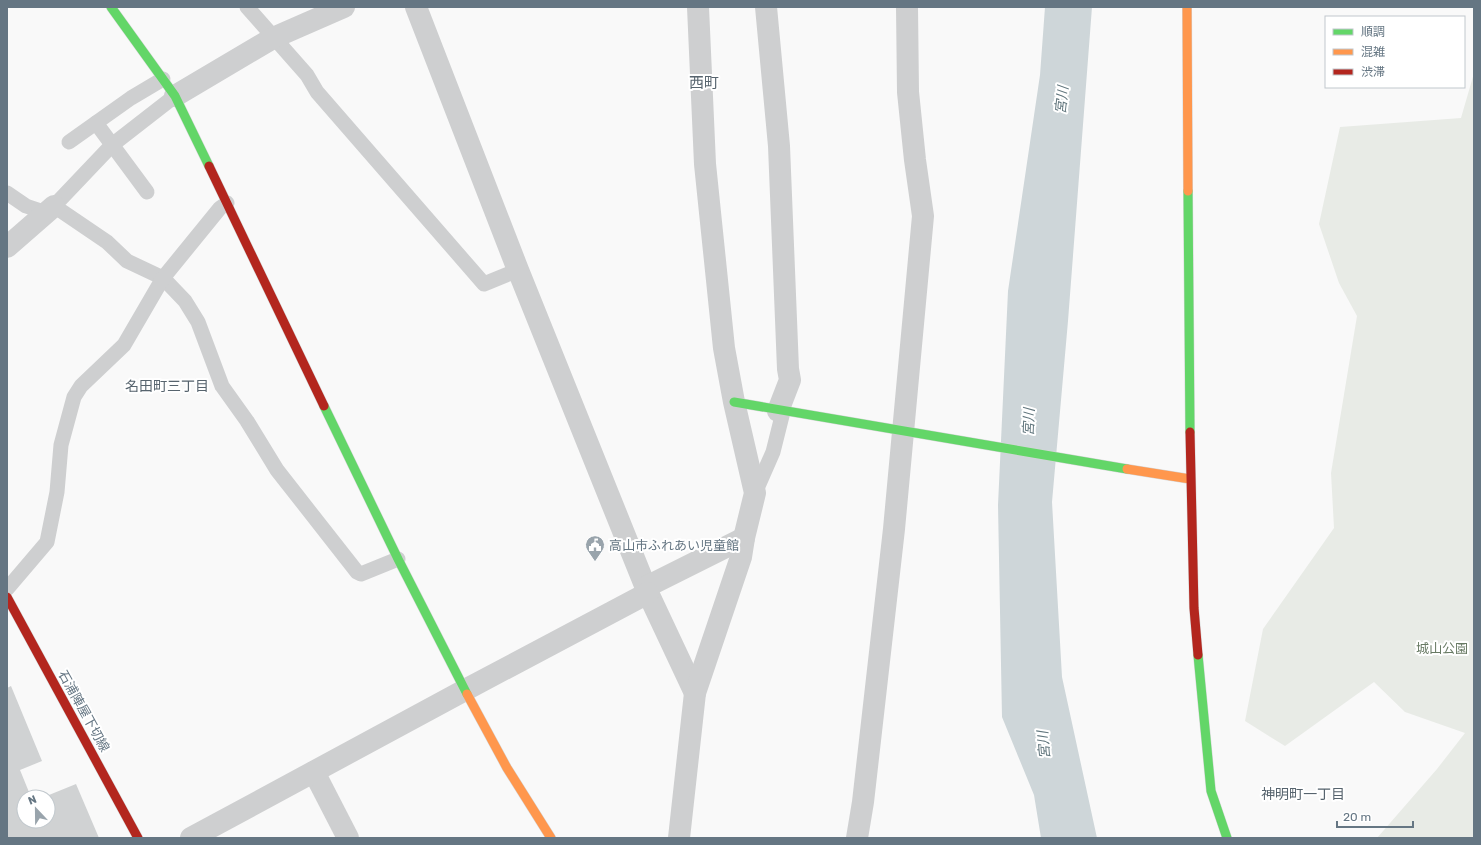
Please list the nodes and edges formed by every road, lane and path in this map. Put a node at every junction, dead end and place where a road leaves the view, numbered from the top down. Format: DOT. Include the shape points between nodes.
graph roads {
  1 [pos="111,7"];
  2 [pos="247,7"];
  3 [pos="344,7"];
  4 [pos="416,7"];
  5 [pos="698,7"];
  6 [pos="766,7"];
  7 [pos="908,7"];
  8 [pos="1187,7"];
  9 [pos="273,38"];
  10 [pos="169,87"];
  11 [pos="96,123"];
  12 [pos="69,142"];
  13 [pos="112,145"];
  14 [pos="147,192"];
  15 [pos="7,193"];
  16 [pos="227,204"];
  17 [pos="51,209"];
  18 [pos="7,247"];
  19 [pos="518,270"];
  20 [pos="163,278"];
  21 [pos="734,402"];
  22 [pos="781,411"];
  23 [pos="903,431"];
  24 [pos="1190,479"];
  25 [pos="755,493"];
  26 [pos="744,538"];
  27 [pos="398,559"];
  28 [pos="7,589"];
  29 [pos="647,590"];
  30 [pos="7,597"];
  31 [pos="465,690"];
  32 [pos="695,693"];
  33 [pos="314,772"];
  34 [pos="138,838"];
  35 [pos="191,838"];
  36 [pos="348,838"];
  37 [pos="551,838"];
  38 [pos="679,838"];
  39 [pos="857,838"];
  40 [pos="1227,838"];
  1 -- 10 [label="street"];
  2 -- 9 [label="lane"];
  3 -- 9 [label="street"];
  4 -- 19 [label="street"];
  5 -- 21 [label="street" via="705,164 724,348"];
  6 -- 22 [label="street" via="779,146 790,380"];
  7 -- 23 [label="street" via="908,92 923,216"];
  8 -- 24 [label="street"];
  9 -- 10 [label="street"];
  9 -- 19 [label="lane" via="484,284"];
  10 -- 11 [label="lane" via="131,98"];
  10 -- 13 [label="lane"];
  10 -- 16 [label="street"];
  11 -- 12 [label="lane"];
  11 -- 13 [label="lane"];
  13 -- 14 [label="lane"];
  13 -- 17 [label="lane"];
  15 -- 17 [label="lane" via="26,206"];
  16 -- 20 [label="lane" via="220,208"];
  16 -- 27 [label="street"];
  17 -- 18 [label="street"];
  17 -- 20 [label="lane" via="107,242 127,261"];
  19 -- 29 [label="street"];
  20 -- 27 [label="lane" via="185,301 198,322 222,386 277,470 357,572 361,574"];
  20 -- 28 [label="lane" via="124,345 81,386 74,397 61,445 57,492 47,542"];
  21 -- 22 [label="street"];
  21 -- 25 [label="street"];
  22 -- 23 [label="street"];
  22 -- 25 [label="lane" via="773,452"];
  23 -- 24 [label="street" via="1118,469"];
  23 -- 39 [label="street"];
  24 -- 40 [label="street" via="1194,608 1211,791"];
  25 -- 26 [label="street"];
  26 -- 29 [label="street"];
  26 -- 32 [label="street" via="742,557"];
  27 -- 31 [label="street"];
  29 -- 31 [label="street"];
  29 -- 32 [label="street"];
  30 -- 34 [label="street, 石浦陣屋下切線"];
  31 -- 33 [label="street"];
  31 -- 37 [label="street" via="508,768"];
  32 -- 38 [label="street"];
  33 -- 35 [label="street"];
  33 -- 36 [label="street"];
}
